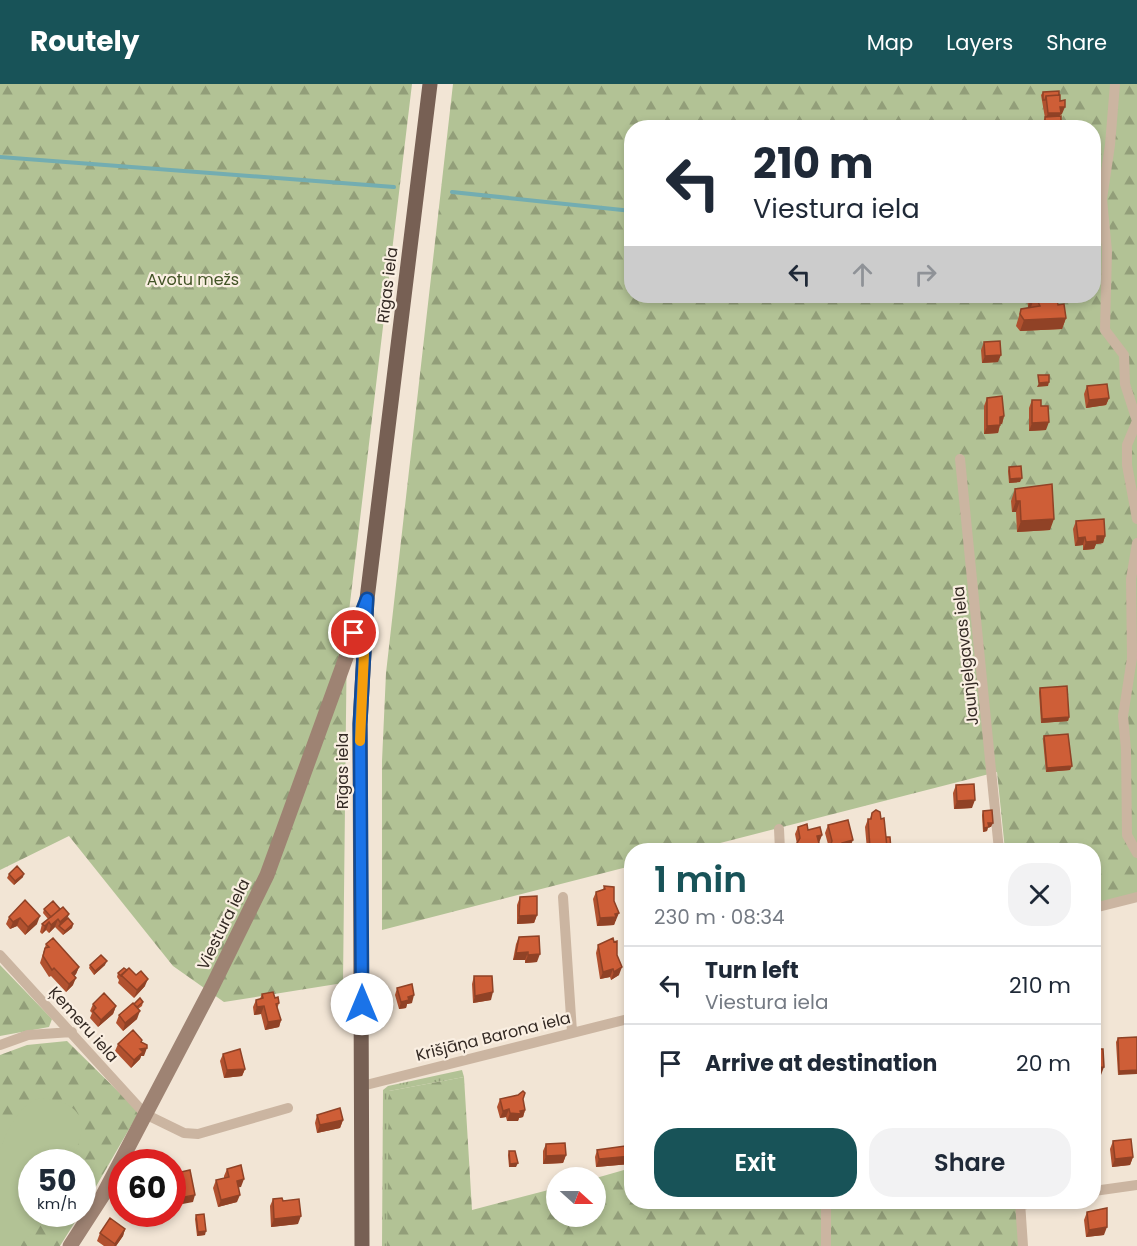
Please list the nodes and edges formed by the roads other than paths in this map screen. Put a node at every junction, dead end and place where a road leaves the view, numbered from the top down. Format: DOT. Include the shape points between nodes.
graph roads {
  1 [pos="430,84"];
  2 [pos="1115,84"];
  3 [pos="960,459"];
  4 [pos="1137,519"];
  5 [pos="1137,543"];
  6 [pos="367,599"];
  7 [pos="779,830"];
  8 [pos="780,843"];
  9 [pos="998,843"];
  10 [pos="1137,853"];
  11 [pos="563,897"];
  12 [pos="1137,897"];
  13 [pos="1101,906"];
  14 [pos="0,955"];
  15 [pos="624,1020"];
  16 [pos="72,1032"];
  17 [pos="572,1032"];
  18 [pos="0,1046"];
  19 [pos="362,1086"];
  20 [pos="288,1108"];
  21 [pos="145,1114"];
  22 [pos="1137,1185"];
  23 [pos="1101,1190"];
  24 [pos="826,1209"];
  25 [pos="1020,1209"];
  26 [pos="70,1246"];
  27 [pos="362,1246"];
  28 [pos="826,1246"];
  29 [pos="1023,1246"];
  1 -- 6 [label="main road, Rīgas iela"];
  2 -- 4 [label="street" via="1102,199 1107,251 1105,330 1124,355 1125,384 1137,422 1127,445"];
  3 -- 9 [label="street, Jaunjelgavas iela"];
  5 -- 10 [label="street" via="1131,579 1132,658 1123,716 1127,836"];
  6 -- 19 [label="main road, Rīgas iela" via="360,724"];
  6 -- 21 [label="street, Viestura iela" via="267,875"];
  7 -- 8 [label="street"];
  11 -- 17 [label="street"];
  12 -- 13 [label="street"];
  14 -- 16 [label="street, Ķemeru iela"];
  15 -- 17 [label="street, Krišjāņa Barona iela"];
  16 -- 18 [label="street" via="28,1035"];
  16 -- 21 [label="street, Ķemeru iela"];
  17 -- 19 [label="street, Krišjāņa Barona iela"];
  19 -- 27 [label="main road, Rīgas iela"];
  20 -- 21 [label="street" via="198,1134 183,1133"];
  21 -- 26 [label="street, Viestura iela" via="103,1195"];
  22 -- 23 [label="street"];
  24 -- 28 [label="street"];
  25 -- 29 [label="street"];
}
